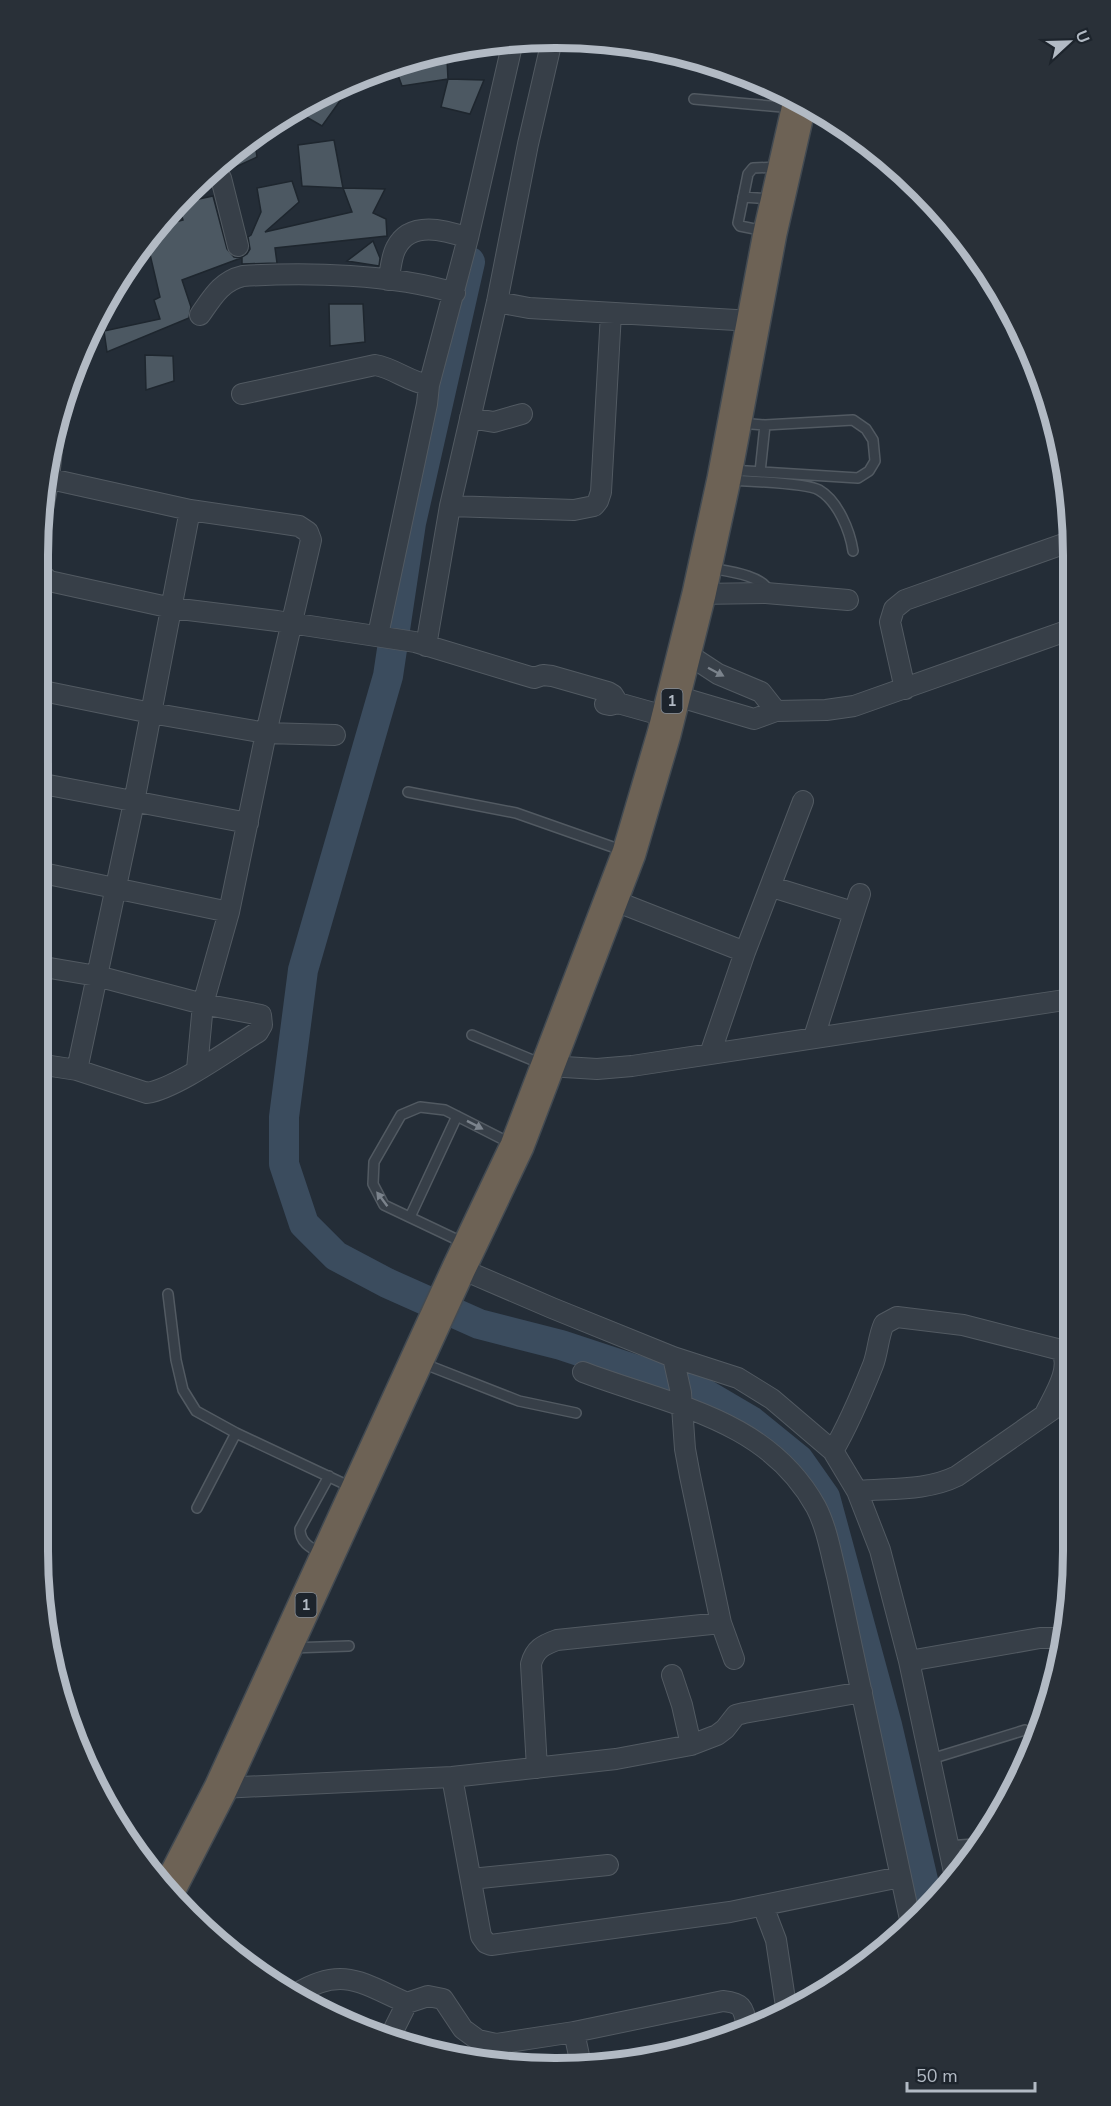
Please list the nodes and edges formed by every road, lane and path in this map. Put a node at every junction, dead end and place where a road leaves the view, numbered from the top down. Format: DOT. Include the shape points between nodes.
graph roads {
  1 [pos="550,48"];
  2 [pos="511,50"];
  3 [pos="694,99"];
  4 [pos="788,104"];
  5 [pos="798,110"];
  6 [pos="786,167"];
  7 [pos="219,176"];
  8 [pos="743,197"];
  9 [pos="778,200"];
  10 [pos="770,232"];
  11 [pos="468,238"];
  12 [pos="238,246"];
  13 [pos="388,280"];
  14 [pos="455,293"];
  15 [pos="497,302"];
  16 [pos="611,313"];
  17 [pos="200,315"];
  18 [pos="753,321"];
  19 [pos="429,385"];
  20 [pos="242,394"];
  21 [pos="522,414"];
  22 [pos="470,418"];
  23 [pos="749,424"];
  24 [pos="760,472"];
  25 [pos="725,475"];
  26 [pos="54,480"];
  27 [pos="450,506"];
  28 [pos="190,510"];
  29 [pos="1063,544"];
  30 [pos="853,551"];
  31 [pos="48,580"];
  32 [pos="702,581"];
  33 [pos="770,594"];
  34 [pos="848,600"];
  35 [pos="172,608"];
  36 [pos="291,623"];
  37 [pos="1063,633"];
  38 [pos="385,636"];
  39 [pos="421,644"];
  40 [pos="683,651"];
  41 [pos="905,689"];
  42 [pos="48,692"];
  43 [pos="670,706"];
  44 [pos="776,711"];
  45 [pos="151,713"];
  46 [pos="266,733"];
  47 [pos="335,735"];
  48 [pos="48,785"];
  49 [pos="408,792"];
  50 [pos="803,801"];
  51 [pos="134,802"];
  52 [pos="248,823"];
  53 [pos="629,852"];
  54 [pos="48,874"];
  55 [pos="772,887"];
  56 [pos="117,889"];
  57 [pos="610,899"];
  58 [pos="229,912"];
  59 [pos="745,952"];
  60 [pos="48,968"];
  61 [pos="97,976"];
  62 [pos="1063,1000"];
  63 [pos="203,1004"];
  64 [pos="472,1035"];
  65 [pos="814,1037"];
  66 [pos="710,1054"];
  67 [pos="48,1066"];
  68 [pos="548,1066"];
  69 [pos="197,1069"];
  70 [pos="77,1070"];
  71 [pos="457,1116"];
  72 [pos="517,1146"];
  73 [pos="410,1217"];
  74 [pos="462,1262"];
  75 [pos="168,1294"];
  76 [pos="1063,1354"];
  77 [pos="417,1362"];
  78 [pos="674,1363"];
  79 [pos="583,1372"];
  80 [pos="1063,1373"];
  81 [pos="682,1400"];
  82 [pos="1063,1402"];
  83 [pos="576,1413"];
  84 [pos="1045,1414"];
  85 [pos="236,1433"];
  86 [pos="833,1451"];
  87 [pos="329,1476"];
  88 [pos="358,1490"];
  89 [pos="857,1491"];
  90 [pos="197,1508"];
  91 [pos="328,1557"];
  92 [pos="722,1623"];
  93 [pos="1055,1638"];
  94 [pos="349,1646"];
  95 [pos="286,1648"];
  96 [pos="734,1659"];
  97 [pos="909,1661"];
  98 [pos="672,1676"];
  99 [pos="862,1692"];
  100 [pos="1025,1730"];
  101 [pos="691,1744"];
  102 [pos="930,1759"];
  103 [pos="537,1768"];
  104 [pos="452,1777"];
  105 [pos="221,1788"];
  106 [pos="968,1844"];
  107 [pos="948,1846"];
  108 [pos="608,1864"];
  109 [pos="953,1866"];
  110 [pos="900,1877"];
  111 [pos="471,1880"];
  112 [pos="172,1883"];
  113 [pos="763,1906"];
  114 [pos="909,1914"];
  115 [pos="303,1990"];
  116 [pos="407,2003"];
  117 [pos="785,2003"];
  118 [pos="746,2021"];
  119 [pos="393,2031"];
  120 [pos="574,2032"];
  121 [pos="496,2044"];
  122 [pos="490,2054"];
  123 [pos="577,2057"];
  1 -- 15 [label="street"];
  2 -- 11 [label="street"];
  3 -- 4 [label="lane"];
  5 -- 6 [label="highway, 1"];
  6 -- 8 [label="lane" via="750,170"];
  6 -- 9 [label="highway, 1"];
  7 -- 12 [label="street"];
  8 -- 9 [label="lane"];
  8 -- 10 [label="lane" via="740,226"];
  9 -- 10 [label="highway, 1"];
  10 -- 18 [label="highway, 1"];
  11 -- 13 [label="street" via="422,229 408,232 395,250"];
  11 -- 14 [label="street"];
  13 -- 14 [label="street"];
  13 -- 17 [label="street" via="326,274 243,276 220,286"];
  14 -- 19 [label="street"];
  15 -- 16 [label="street"];
  15 -- 22 [label="street"];
  16 -- 18 [label="street"];
  16 -- 27 [label="street" via="601,492 594,506 574,510"];
  18 -- 23 [label="highway, 1"];
  19 -- 20 [label="street" via="375,365"];
  19 -- 38 [label="street"];
  21 -- 22 [label="street" via="494,422"];
  22 -- 27 [label="street"];
  23 -- 24 [label="lane"];
  23 -- 24 [label="lane" via="853,420 873,440 875,460 869,471 858,478"];
  23 -- 25 [label="highway, 1"];
  24 -- 25 [label="lane"];
  25 -- 30 [label="lane" via="817,489 836,508"];
  25 -- 32 [label="highway, 1"];
  26 -- 28 [label="street"];
  27 -- 39 [label="street"];
  28 -- 35 [label="street"];
  28 -- 36 [label="street" via="299,526 308,532 311,540"];
  29 -- 41 [label="street" via="905,600 894,609 890,622"];
  31 -- 35 [label="street"];
  32 -- 33 [label="street"];
  32 -- 33 [label="lane" via="759,580"];
  32 -- 40 [label="highway, 1"];
  33 -- 34 [label="street"];
  35 -- 36 [label="street"];
  35 -- 45 [label="street"];
  36 -- 38 [label="street"];
  36 -- 46 [label="street"];
  37 -- 41 [label="street"];
  38 -- 39 [label="street"];
  39 -- 43 [label="street" via="534,678 552,676 608,692 618,703"];
  40 -- 43 [label="highway, 1"];
  40 -- 44 [label="street, one-way" via="718,674 761,692"];
  41 -- 44 [label="street" via="854,706"];
  42 -- 45 [label="street"];
  43 -- 44 [label="street" via="754,719"];
  43 -- 53 [label="highway, 1"];
  45 -- 46 [label="street"];
  45 -- 51 [label="street"];
  46 -- 47 [label="street"];
  46 -- 52 [label="street"];
  48 -- 51 [label="street"];
  49 -- 53 [label="lane" via="516,813"];
  50 -- 55 [label="street"];
  51 -- 52 [label="street"];
  51 -- 56 [label="street"];
  52 -- 58 [label="street"];
  53 -- 57 [label="highway, 1"];
  54 -- 56 [label="street"];
  55 -- 59 [label="street"];
  55 -- 65 [label="street" via="857,903"];
  56 -- 58 [label="street"];
  56 -- 61 [label="street"];
  57 -- 59 [label="street"];
  57 -- 68 [label="highway, 1"];
  58 -- 63 [label="street"];
  59 -- 66 [label="street"];
  60 -- 61 [label="street"];
  61 -- 63 [label="street"];
  61 -- 70 [label="street"];
  62 -- 65 [label="street"];
  63 -- 69 [label="street"];
  63 -- 69 [label="street" via="261,1015 262,1025 258,1032"];
  64 -- 68 [label="lane"];
  65 -- 66 [label="street"];
  66 -- 68 [label="street" via="610,1068"];
  67 -- 70 [label="street"];
  68 -- 72 [label="highway, 1"];
  69 -- 70 [label="street" via="147,1093"];
  71 -- 72 [label="lane, one-way"];
  71 -- 73 [label="lane"];
  73 -- 71 [label="lane, one-way" via="384,1205 373,1184 374,1162 401,1114 420,1107 446,1110"];
  72 -- 74 [label="highway, 1"];
  73 -- 74 [label="lane"];
  74 -- 77 [label="highway, 1"];
  74 -- 78 [label="street"];
  75 -- 85 [label="lane" via="183,1390 196,1411"];
  76 -- 86 [label="street" via="1049,1345 963,1325 897,1317 884,1324 848,1426"];
  77 -- 83 [label="lane" via="519,1401"];
  77 -- 88 [label="highway, 1"];
  78 -- 81 [label="street"];
  78 -- 86 [label="street" via="744,1380"];
  79 -- 81 [label="street"];
  80 -- 84 [label="street"];
  81 -- 92 [label="street" via="685,1449"];
  81 -- 99 [label="street" via="772,1451 816,1507 837,1577"];
  82 -- 84 [label="street"];
  84 -- 89 [label="street" via="947,1482"];
  85 -- 87 [label="lane"];
  85 -- 90 [label="lane"];
  86 -- 89 [label="street"];
  87 -- 88 [label="lane"];
  87 -- 91 [label="lane" via="300,1530 304,1543"];
  88 -- 91 [label="highway, 1"];
  89 -- 97 [label="street" via="879,1550"];
  91 -- 95 [label="highway, 1"];
  92 -- 96 [label="street"];
  92 -- 103 [label="street" via="557,1640 542,1645 531,1664"];
  93 -- 97 [label="street"];
  94 -- 95 [label="lane"];
  95 -- 105 [label="highway, 1"];
  97 -- 102 [label="street"];
  98 -- 101 [label="street"];
  99 -- 101 [label="street" via="736,1715 717,1735"];
  99 -- 110 [label="street"];
  100 -- 102 [label="lane"];
  101 -- 103 [label="street" via="616,1759"];
  102 -- 107 [label="street"];
  103 -- 104 [label="street"];
  104 -- 105 [label="street"];
  104 -- 111 [label="street"];
  105 -- 112 [label="highway, 1"];
  106 -- 107 [label="lane"];
  107 -- 109 [label="street"];
  108 -- 111 [label="street"];
  110 -- 113 [label="street"];
  110 -- 114 [label="street"];
  111 -- 113 [label="street" via="481,1936 486,1943 496,1945"];
  113 -- 117 [label="street" via="776,1940"];
  115 -- 116 [label="street" via="337,1978 361,1981"];
  116 -- 119 [label="street"];
  116 -- 121 [label="street" via="428,1996 443,1999 463,2029 478,2040"];
  118 -- 120 [label="street" via="743,2008 736,2002 723,2001"];
  120 -- 121 [label="street"];
  120 -- 123 [label="street"];
  121 -- 122 [label="street"];
}
